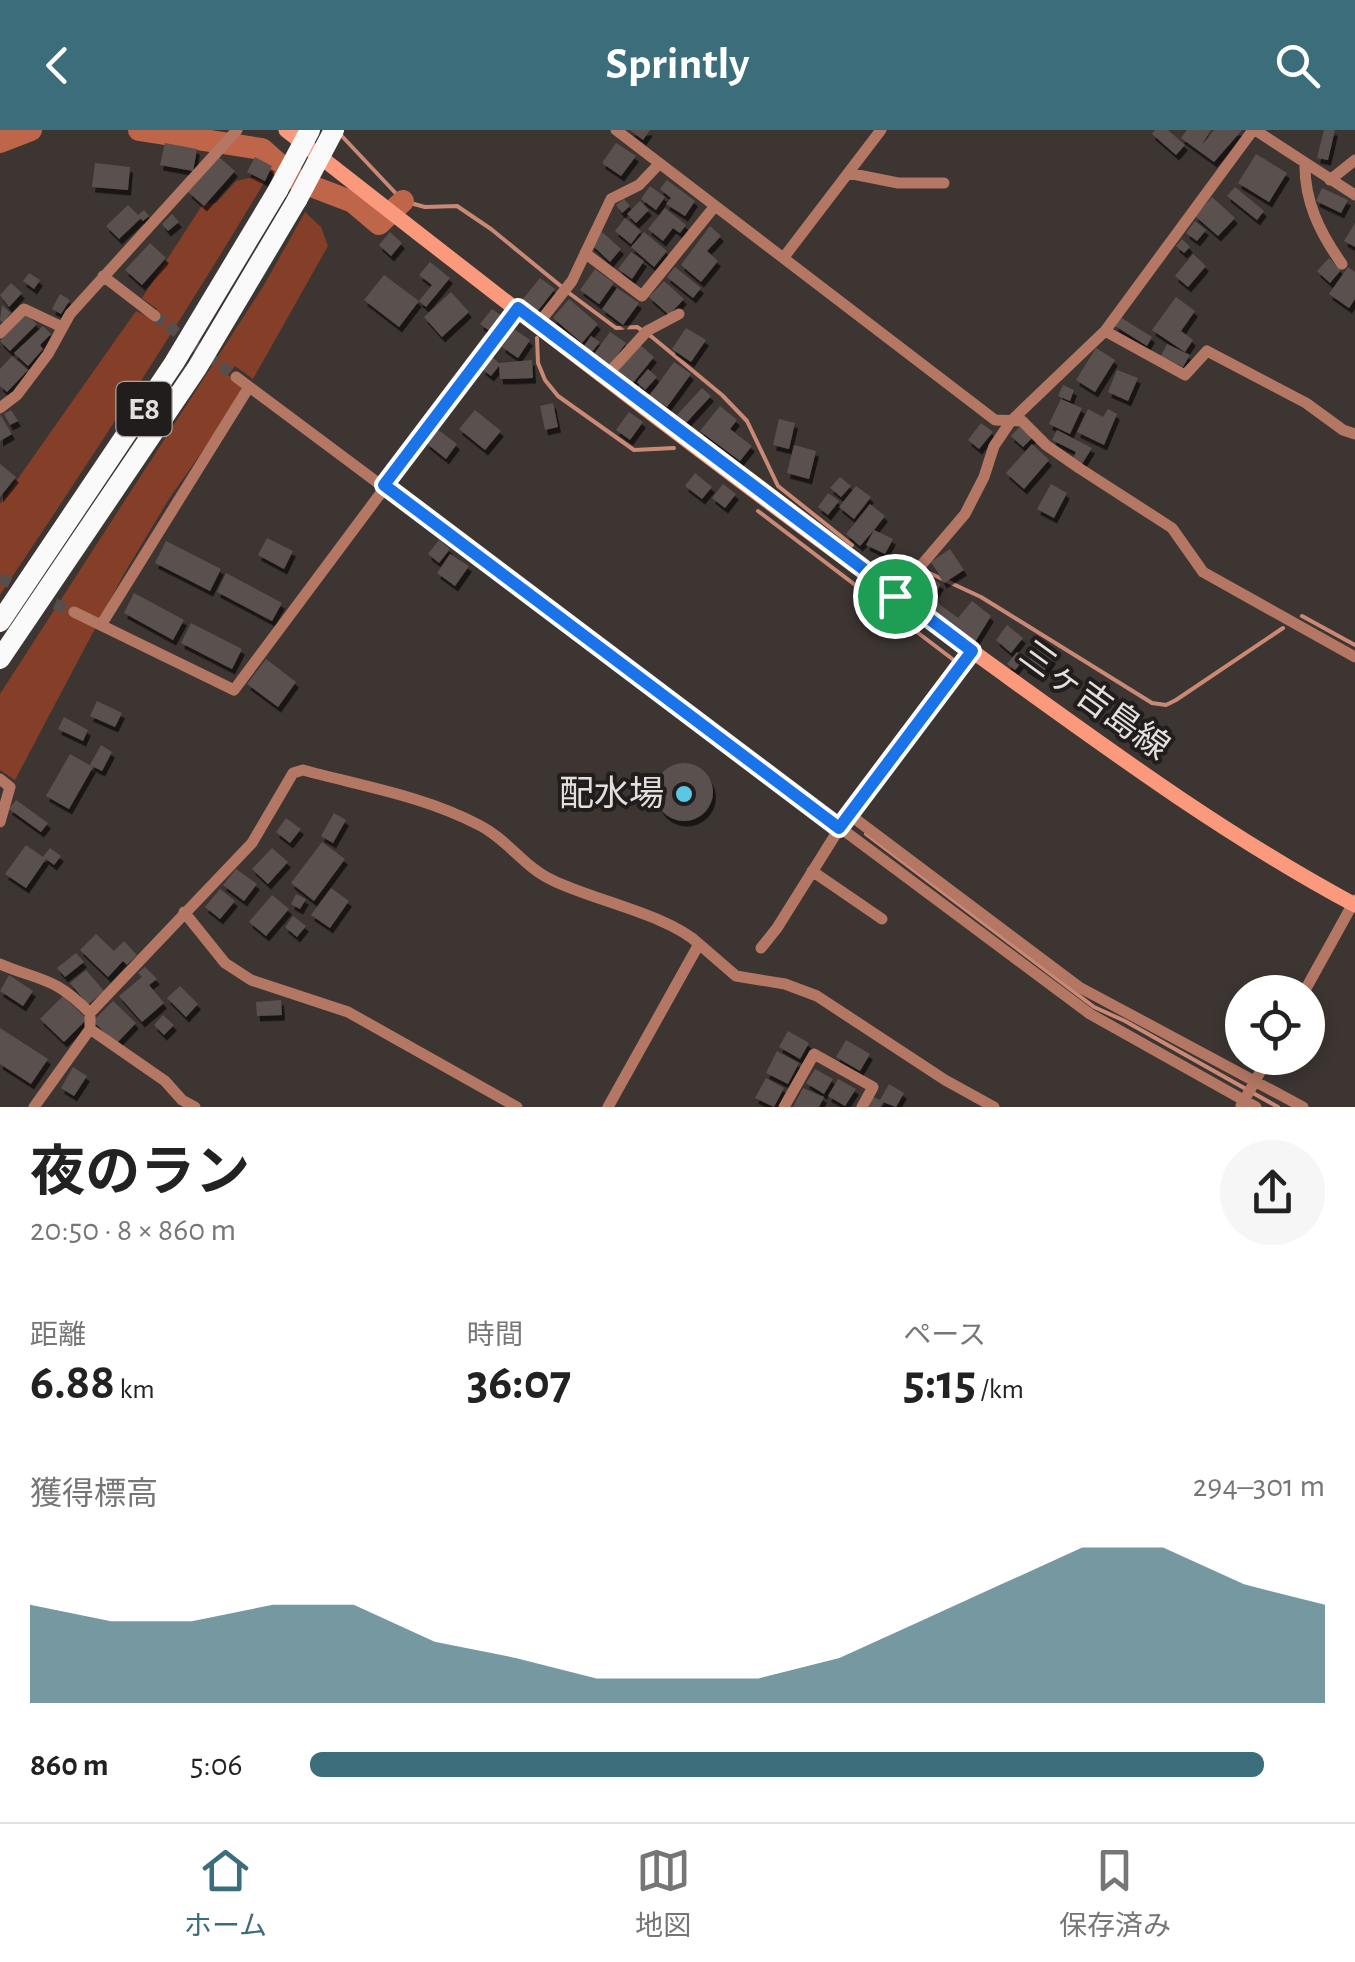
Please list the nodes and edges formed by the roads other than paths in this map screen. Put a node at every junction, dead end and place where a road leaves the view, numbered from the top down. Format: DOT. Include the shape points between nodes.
graph roads {
  1 [pos="237,130"];
  2 [pos="286,130"];
  3 [pos="310,130"];
  4 [pos="334,130"];
  5 [pos="616,130"];
  6 [pos="881,130"];
  7 [pos="1254,130"];
  8 [pos="1355,160"];
  9 [pos="1304,163"];
  10 [pos="659,164"];
  11 [pos="848,173"];
  12 [pos="1330,180"];
  13 [pos="944,183"];
  14 [pos="287,195"];
  15 [pos="1355,195"];
  16 [pos="715,206"];
  17 [pos="584,254"];
  18 [pos="784,257"];
  19 [pos="1342,264"];
  20 [pos="103,276"];
  21 [pos="518,308"];
  22 [pos="679,314"];
  23 [pos="155,316"];
  24 [pos="538,324"];
  25 [pos="62,326"];
  26 [pos="1105,331"];
  27 [pos="0,332"];
  28 [pos="606,376"];
  29 [pos="236,377"];
  30 [pos="250,387"];
  31 [pos="0,408"];
  32 [pos="1012,422"];
  33 [pos="1355,434"];
  34 [pos="384,485"];
  35 [pos="895,596"];
  36 [pos="39,604"];
  37 [pos="74,612"];
  38 [pos="0,622"];
  39 [pos="101,625"];
  40 [pos="972,651"];
  41 [pos="1355,657"];
  42 [pos="0,659"];
  43 [pos="0,668"];
  44 [pos="0,780"];
  45 [pos="850,815"];
  46 [pos="0,822"];
  47 [pos="839,828"];
  48 [pos="812,871"];
  49 [pos="1354,903"];
  50 [pos="184,912"];
  51 [pos="882,919"];
  52 [pos="699,944"];
  53 [pos="761,948"];
  54 [pos="0,964"];
  55 [pos="1314,975"];
  56 [pos="90,1013"];
  57 [pos="90,1029"];
  58 [pos="1258,1075"];
  59 [pos="1254,1082"];
  60 [pos="489,1092"];
  61 [pos="1246,1103"];
  62 [pos="34,1107"];
  63 [pos="195,1107"];
  64 [pos="484,1107"];
  65 [pos="518,1107"];
  66 [pos="608,1107"];
  67 [pos="784,1107"];
  68 [pos="862,1107"];
  69 [pos="994,1107"];
  70 [pos="1303,1107"];
  1 -- 20 [label="street"];
  2 -- 21 [label="main road, 三ヶ吉島線"];
  3 -- 14 [label="highway, E8, bridge"];
  4 -- 14 [label="highway, E8, bridge"];
  5 -- 10 [label="street"];
  6 -- 11 [label="street"];
  7 -- 9 [label="street"];
  7 -- 26 [label="street"];
  8 -- 12 [label="street"];
  9 -- 12 [label="street"];
  9 -- 19 [label="street" via="1304,193"];
  10 -- 16 [label="street"];
  10 -- 17 [label="street" via="639,185 610,199"];
  11 -- 13 [label="street"];
  11 -- 18 [label="street"];
  12 -- 15 [label="street"];
  14 -- 36 [label="highway, E8" via="197,368"];
  14 -- 38 [label="highway, E8"];
  16 -- 17 [label="street" via="642,296"];
  16 -- 18 [label="street"];
  17 -- 24 [label="street"];
  18 -- 32 [label="street" via="996,420"];
  20 -- 23 [label="street"];
  20 -- 25 [label="street"];
  21 -- 24 [label="main road, 三ヶ吉島線"];
  21 -- 34 [label="street"];
  22 -- 28 [label="street" via="647,331"];
  24 -- 28 [label="main road, 三ヶ吉島線"];
  25 -- 27 [label="street" via="24,308"];
  25 -- 31 [label="street" via="17,395"];
  26 -- 32 [label="street"];
  26 -- 33 [label="street" via="1185,375 1207,352"];
  28 -- 35 [label="main road, 三ヶ吉島線"];
  29 -- 30 [label="street"];
  30 -- 34 [label="street"];
  30 -- 39 [label="street"];
  32 -- 35 [label="street" via="994,446 965,514"];
  32 -- 41 [label="street" via="1022,421 1057,453 1172,528 1203,572"];
  34 -- 39 [label="street" via="234,690"];
  34 -- 47 [label="street"];
  35 -- 40 [label="main road, 三ヶ吉島線"];
  36 -- 42 [label="highway, E8"];
  36 -- 43 [label="highway"];
  37 -- 39 [label="street"];
  40 -- 45 [label="street"];
  40 -- 49 [label="main road, 三ヶ吉島線" via="1270,859"];
  44 -- 46 [label="street" via="10,786"];
  45 -- 47 [label="street"];
  45 -- 59 [label="street" via="1079,986"];
  47 -- 48 [label="street"];
  47 -- 61 [label="street" via="1090,1014"];
  48 -- 51 [label="street"];
  48 -- 53 [label="street"];
  49 -- 55 [label="street"];
  50 -- 52 [label="street" via="252,843 293,773 303,770 421,800 480,825 550,880"];
  50 -- 56 [label="street"];
  50 -- 60 [label="street" via="225,964 251,980 348,1012"];
  52 -- 66 [label="street"];
  52 -- 69 [label="street" via="736,976 817,996"];
  54 -- 56 [label="street" via="50,980"];
  56 -- 57 [label="street"];
  57 -- 62 [label="street"];
  57 -- 63 [label="street"];
  58 -- 59 [label="street"];
  59 -- 61 [label="street"];
  59 -- 70 [label="street"];
  60 -- 64 [label="street"];
  60 -- 65 [label="street"];
  67 -- 68 [label="street" via="814,1054 873,1087"];
}
